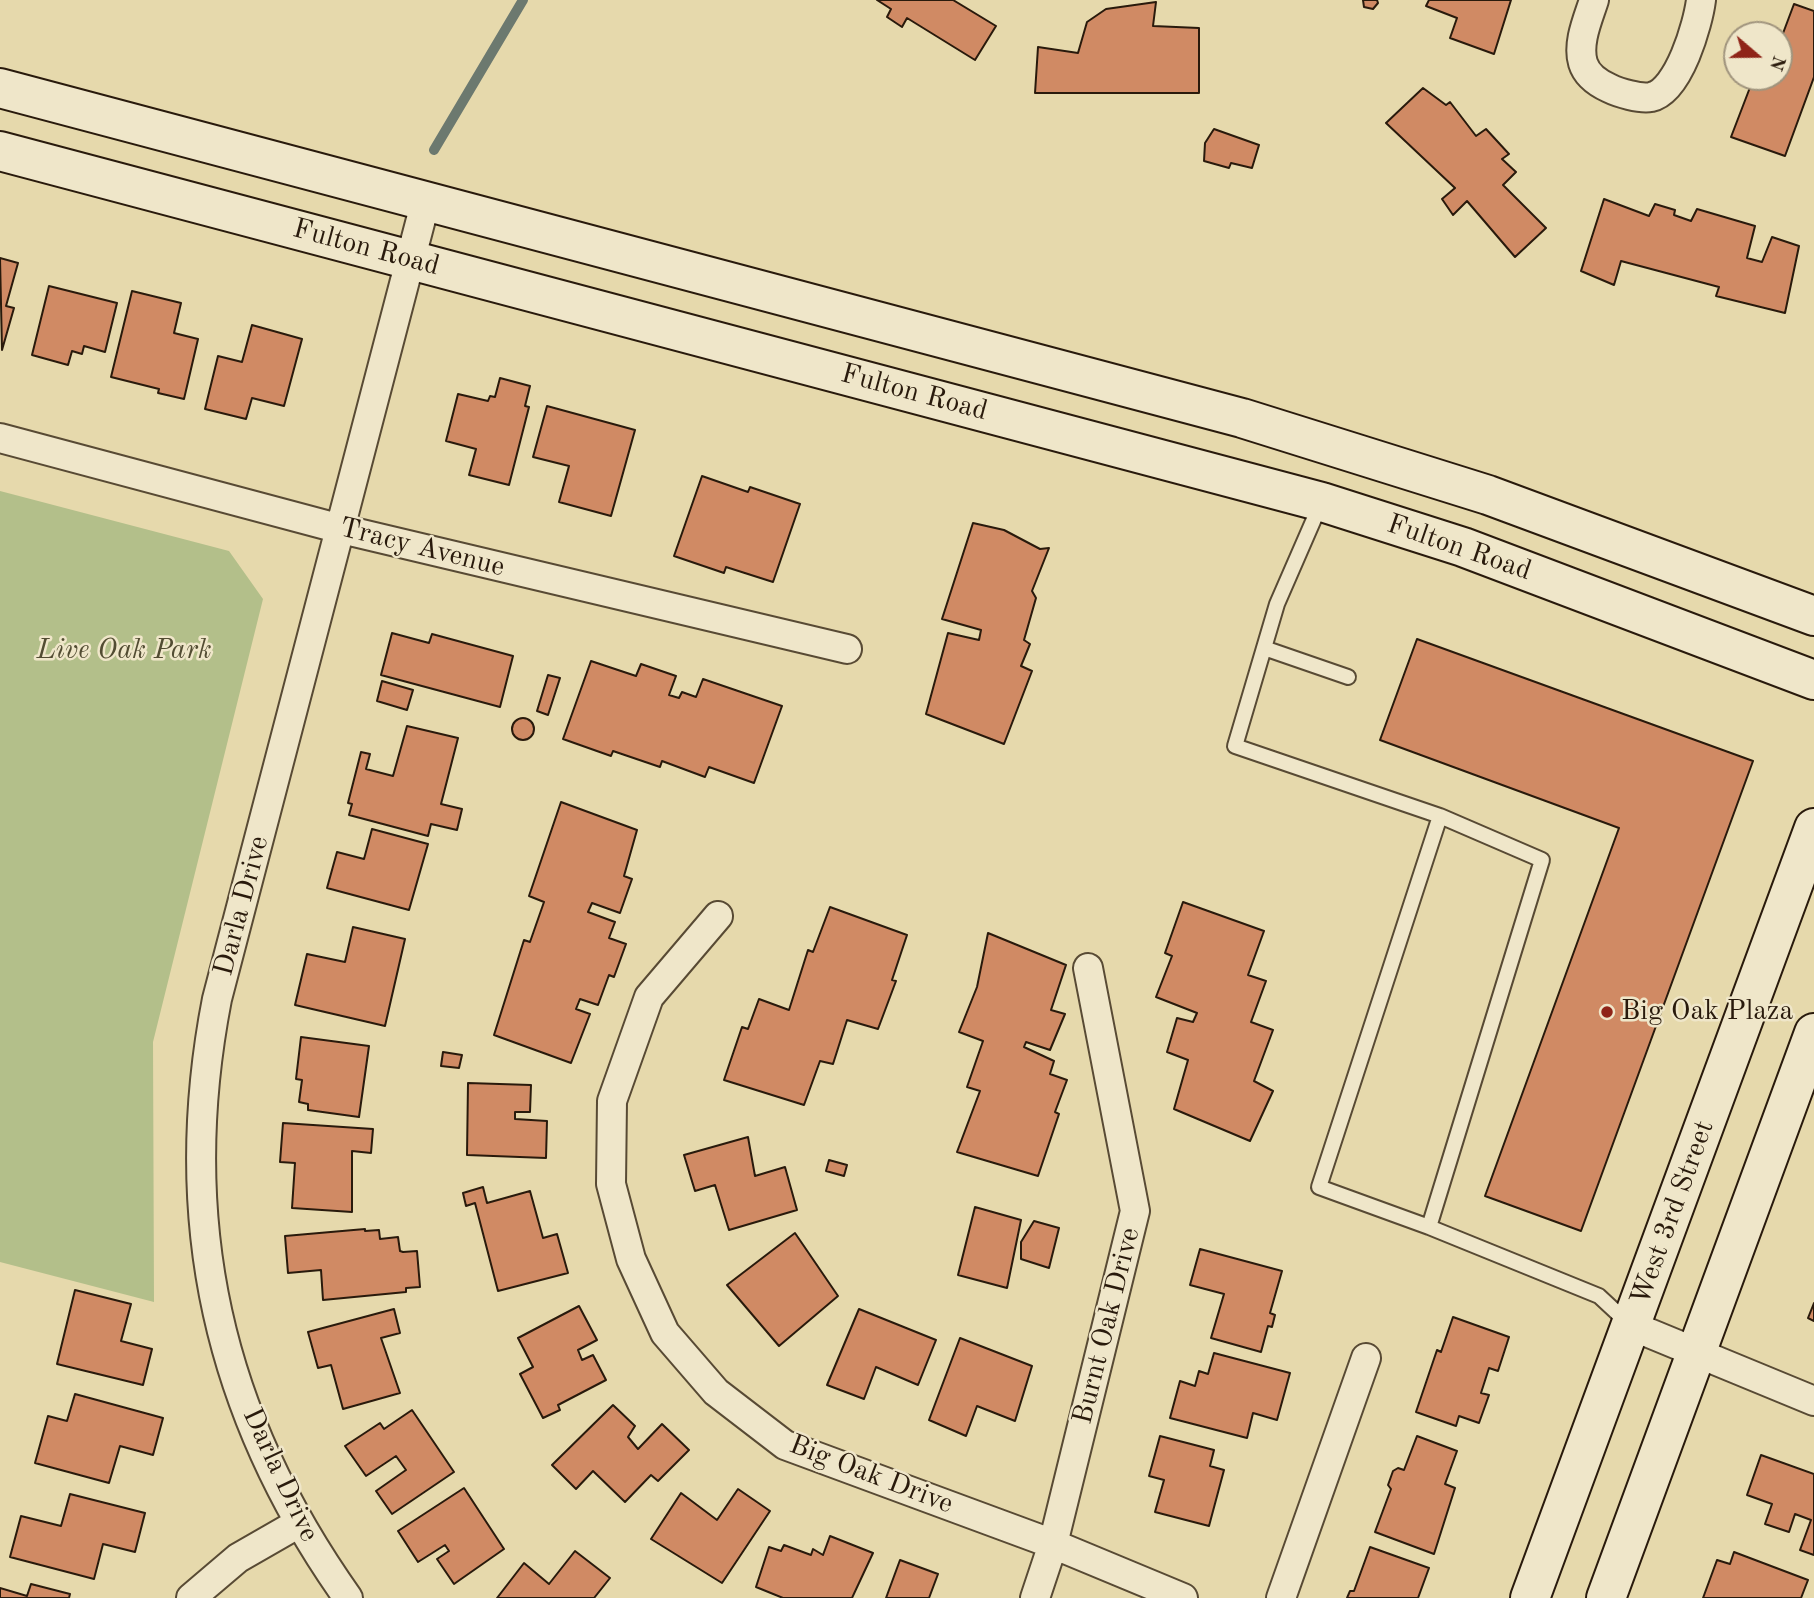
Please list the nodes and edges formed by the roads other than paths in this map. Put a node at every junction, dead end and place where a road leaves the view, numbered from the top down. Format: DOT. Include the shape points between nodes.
graph roads {
  1 [pos="1594,0"];
  2 [pos="1701,0"];
  3 [pos="0,88"];
  4 [pos="0,151"];
  5 [pos="426,200"];
  6 [pos="410,260"];
  7 [pos="0,438"];
  8 [pos="1322,502"];
  9 [pos="341,529"];
  10 [pos="1814,616"];
  11 [pos="1264,648"];
  12 [pos="847,649"];
  13 [pos="1348,677"];
  14 [pos="1814,680"];
  15 [pos="1440,816"];
  16 [pos="1814,828"];
  17 [pos="718,916"];
  18 [pos="1088,968"];
  19 [pos="1814,1033"];
  20 [pos="1429,1227"];
  21 [pos="1632,1326"];
  22 [pos="1695,1354"];
  23 [pos="1366,1358"];
  24 [pos="1814,1401"];
  25 [pos="299,1523"];
  26 [pos="1053,1544"];
  27 [pos="191,1598"];
  28 [pos="348,1598"];
  29 [pos="1035,1598"];
  30 [pos="1183,1598"];
  31 [pos="1281,1598"];
  32 [pos="1530,1598"];
  33 [pos="1606,1598"];
  1 -- 2 [label="street" via="1583,32 1583,63 1594,81 1618,92 1651,97 1665,89 1683,61"];
  3 -- 5 [label="main road, Fulton Road"];
  4 -- 6 [label="main road, Fulton Road"];
  5 -- 6 [label="street, Darla Drive"];
  5 -- 10 [label="main road, Fulton Road" via="1348,449 1488,495"];
  6 -- 8 [label="main road, Fulton Road"];
  6 -- 9 [label="street, Darla Drive"];
  7 -- 9 [label="street, Tracy Avenue"];
  8 -- 11 [label="lane" via="1277,604"];
  8 -- 14 [label="main road, Fulton Road" via="1463,547"];
  9 -- 12 [label="street, Tracy Avenue"];
  9 -- 25 [label="street, Darla Drive" via="217,999 205,1061 201,1133 209,1279 226,1355"];
  11 -- 13 [label="lane"];
  11 -- 15 [label="lane" via="1235,746"];
  15 -- 20 [label="lane" via="1542,860"];
  15 -- 20 [label="lane" via="1319,1187"];
  16 -- 21 [label="main road, West 3rd Street"];
  17 -- 26 [label="street, Big Oak Drive" via="649,997 612,1101 611,1184 631,1259 665,1334 716,1392 785,1444"];
  18 -- 26 [label="street, Burnt Oak Drive" via="1135,1211"];
  19 -- 22 [label="main road"];
  20 -- 21 [label="lane" via="1599,1296"];
  21 -- 22 [label="street"];
  21 -- 32 [label="main road, West 3rd Street"];
  22 -- 24 [label="street"];
  22 -- 33 [label="main road"];
  23 -- 31 [label="street"];
  25 -- 27 [label="street" via="238,1558"];
  25 -- 28 [label="street, Darla Drive"];
  26 -- 29 [label="street, Burnt Oak Drive"];
  26 -- 30 [label="street, Big Oak Drive"];
}
